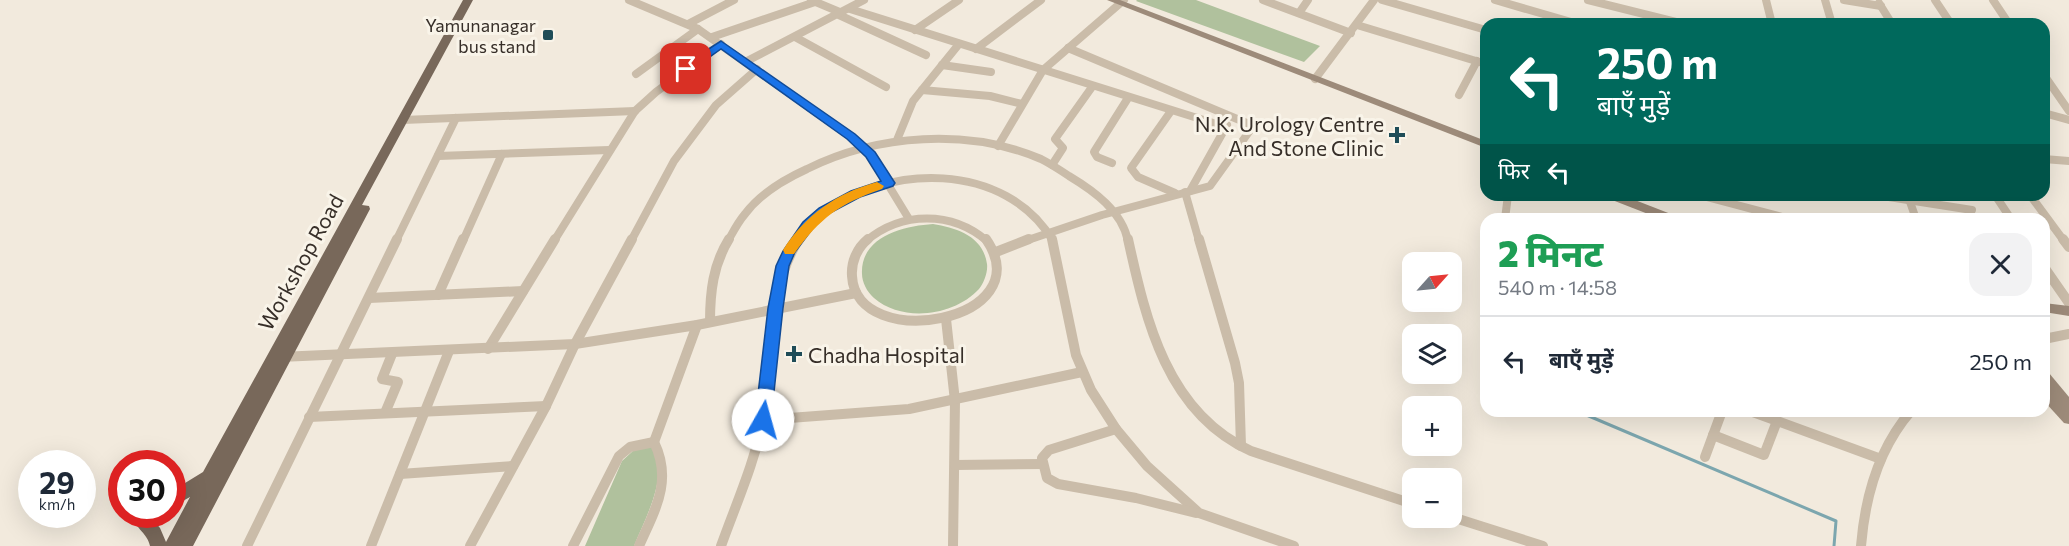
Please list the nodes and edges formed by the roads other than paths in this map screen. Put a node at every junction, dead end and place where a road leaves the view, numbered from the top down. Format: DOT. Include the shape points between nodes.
graph roads {
  1 [pos="468,0"];
  2 [pos="475,0"];
  3 [pos="634,0"];
  4 [pos="734,0"];
  5 [pos="864,0"];
  6 [pos="959,0"];
  7 [pos="1041,0"];
  8 [pos="1263,0"];
  9 [pos="1308,0"];
  10 [pos="1374,0"];
  11 [pos="1382,0"];
  12 [pos="1495,0"];
  13 [pos="1588,0"];
  14 [pos="1766,0"];
  15 [pos="1825,0"];
  16 [pos="1844,0"];
  17 [pos="1935,0"];
  18 [pos="1993,0"];
  19 [pos="813,1"];
  20 [pos="1119,1"];
  21 [pos="1879,3"];
  22 [pos="844,12"];
  23 [pos="1299,13"];
  24 [pos="1557,18"];
  25 [pos="1660,18"];
  26 [pos="1770,18"];
  27 [pos="1830,18"];
  28 [pos="1888,18"];
  29 [pos="1947,18"];
  30 [pos="2005,18"];
  31 [pos="688,24"];
  32 [pos="1357,25"];
  33 [pos="1480,28"];
  34 [pos="698,29"];
  35 [pos="915,30"];
  36 [pos="1351,33"];
  37 [pos="712,37"];
  38 [pos="795,37"];
  39 [pos="721,44"];
  40 [pos="959,44"];
  41 [pos="1068,48"];
  42 [pos="976,50"];
  43 [pos="926,55"];
  44 [pos="747,61"];
  45 [pos="1477,61"];
  46 [pos="1480,62"];
  47 [pos="942,65"];
  48 [pos="757,69"];
  49 [pos="1043,70"];
  50 [pos="991,72"];
  51 [pos="636,74"];
  52 [pos="1315,79"];
  53 [pos="2050,84"];
  54 [pos="886,87"];
  55 [pos="1092,87"];
  56 [pos="922,90"];
  57 [pos="1459,95"];
  58 [pos="1128,98"];
  59 [pos="1022,104"];
  60 [pos="635,111"];
  61 [pos="1171,111"];
  62 [pos="2069,111"];
  63 [pos="2050,115"];
  64 [pos="456,118"];
  65 [pos="1232,118"];
  66 [pos="407,120"];
  67 [pos="2069,120"];
  68 [pos="1226,127"];
  69 [pos="897,140"];
  70 [pos="1480,143"];
  71 [pos="862,146"];
  72 [pos="998,146"];
  73 [pos="609,150"];
  74 [pos="502,154"];
  75 [pos="438,156"];
  76 [pos="2050,159"];
  77 [pos="2069,160"];
  78 [pos="1112,163"];
  79 [pos="1052,165"];
  80 [pos="889,183"];
  81 [pos="1183,192"];
  82 [pos="1626,201"];
  83 [pos="1728,201"];
  84 [pos="1925,201"];
  85 [pos="1112,210"];
  86 [pos="1972,210"];
  87 [pos="1657,213"];
  88 [pos="1769,213"];
  89 [pos="909,219"];
  90 [pos="2050,222"];
  91 [pos="1049,231"];
  92 [pos="2069,247"];
  93 [pos="996,252"];
  94 [pos="2050,276"];
  95 [pos="523,291"];
  96 [pos="856,292"];
  97 [pos="438,295"];
  98 [pos="369,298"];
  99 [pos="2069,303"];
  100 [pos="776,308"];
  101 [pos="2050,309"];
  102 [pos="2069,311"];
  103 [pos="946,318"];
  104 [pos="710,322"];
  105 [pos="697,325"];
  106 [pos="2069,334"];
  107 [pos="2050,338"];
  108 [pos="575,344"];
  109 [pos="488,349"];
  110 [pos="449,351"];
  111 [pos="392,354"];
  112 [pos="340,356"];
  113 [pos="278,357"];
  114 [pos="1082,372"];
  115 [pos="2050,384"];
  116 [pos="2050,398"];
  117 [pos="955,401"];
  118 [pos="546,406"];
  119 [pos="2069,406"];
  120 [pos="425,411"];
  121 [pos="385,413"];
  122 [pos="309,417"];
  123 [pos="1720,417"];
  124 [pos="1766,417"];
  125 [pos="1905,417"];
  126 [pos="2069,419"];
  127 [pos="763,420"];
  128 [pos="1777,421"];
  129 [pos="1116,429"];
  130 [pos="1713,435"];
  131 [pos="654,442"];
  132 [pos="1241,446"];
  133 [pos="1705,457"];
  134 [pos="1881,459"];
  135 [pos="1043,464"];
  136 [pos="954,465"];
  137 [pos="513,466"];
  138 [pos="400,474"];
  139 [pos="210,475"];
  140 [pos="186,491"];
  141 [pos="1402,500"];
  142 [pos="1199,513"];
  143 [pos="1462,519"];
  144 [pos="152,528"];
  145 [pos="1274,543"];
  146 [pos="158,546"];
  147 [pos="172,546"];
  148 [pos="184,546"];
  149 [pos="246,546"];
  150 [pos="370,546"];
  151 [pos="470,546"];
  152 [pos="573,546"];
  153 [pos="639,546"];
  154 [pos="721,546"];
  155 [pos="953,546"];
  156 [pos="1294,546"];
  157 [pos="1543,546"];
  158 [pos="1862,546"];
  1 -- 66 [label="main road, Workshop Road"];
  2 -- 66 [label="main road, Workshop Road"];
  3 -- 31 [label="street"];
  4 -- 31 [label="street"];
  5 -- 22 [label="street"];
  6 -- 35 [label="street"];
  7 -- 42 [label="street"];
  8 -- 23 [label="street"];
  9 -- 23 [label="street"];
  10 -- 32 [label="street"];
  11 -- 33 [label="street"];
  12 -- 24 [label="street"];
  13 -- 25 [label="street"];
  14 -- 26 [label="street"];
  15 -- 27 [label="street"];
  16 -- 21 [label="street"];
  17 -- 29 [label="street"];
  18 -- 30 [label="street"];
  19 -- 22 [label="street"];
  19 -- 37 [label="street"];
  20 -- 41 [label="street"];
  20 -- 52 [label="main road"];
  21 -- 28 [label="street"];
  22 -- 35 [label="street"];
  22 -- 38 [label="street"];
  22 -- 43 [label="street"];
  23 -- 36 [label="street"];
  31 -- 34 [label="street"];
  32 -- 36 [label="street"];
  32 -- 45 [label="street"];
  34 -- 37 [label="street"];
  34 -- 51 [label="street"];
  35 -- 40 [label="street"];
  36 -- 52 [label="street"];
  37 -- 39 [label="street"];
  38 -- 44 [label="street"];
  38 -- 54 [label="street"];
  39 -- 44 [label="street"];
  39 -- 60 [label="street"];
  40 -- 42 [label="street"];
  40 -- 47 [label="street"];
  41 -- 49 [label="street"];
  41 -- 65 [label="street"];
  42 -- 49 [label="street"];
  44 -- 48 [label="street"];
  45 -- 46 [label="street"];
  45 -- 57 [label="street"];
  47 -- 50 [label="street"];
  47 -- 56 [label="street"];
  48 -- 71 [label="street"];
  48 -- 108 [label="street" via="716,105 688,140"];
  49 -- 55 [label="street"];
  49 -- 59 [label="street"];
  52 -- 70 [label="main road"];
  53 -- 62 [label="street"];
  55 -- 58 [label="street"];
  55 -- 79 [label="street" via="1055,139 1063,148"];
  56 -- 59 [label="street" via="990,96"];
  56 -- 69 [label="street" via="910,107"];
  58 -- 61 [label="street"];
  58 -- 78 [label="street" via="1094,152"];
  59 -- 72 [label="street"];
  60 -- 64 [label="street"];
  60 -- 73 [label="street"];
  61 -- 68 [label="street"];
  61 -- 81 [label="street" via="1131,168 1138,177"];
  63 -- 67 [label="street"];
  64 -- 66 [label="street"];
  64 -- 75 [label="street"];
  65 -- 68 [label="street"];
  65 -- 81 [label="street" via="1251,129 1210,186"];
  66 -- 113 [label="main road, Workshop Road"];
  68 -- 81 [label="street"];
  69 -- 71 [label="street"];
  69 -- 72 [label="street" via="951,138"];
  71 -- 80 [label="street"];
  71 -- 104 [label="street" via="794,175 742,218 719,256 712,282"];
  72 -- 79 [label="street"];
  73 -- 74 [label="street"];
  73 -- 95 [label="street"];
  74 -- 75 [label="street"];
  74 -- 97 [label="street"];
  75 -- 98 [label="street"];
  76 -- 77 [label="street"];
  79 -- 85 [label="street"];
  80 -- 89 [label="street"];
  80 -- 91 [label="street" via="940,177 971,182 1014,200"];
  80 -- 100 [label="street" via="849,197 823,211 808,225 783,266"];
  81 -- 85 [label="street"];
  81 -- 132 [label="street" via="1235,363"];
  82 -- 87 [label="main road"];
  83 -- 88 [label="street"];
  84 -- 86 [label="street"];
  85 -- 91 [label="street"];
  85 -- 132 [label="street" via="1126,231 1148,325 1160,352 1199,413"];
  89 -- 93 [label="street" via="931,217 971,227 987,238"];
  89 -- 96 [label="street" via="881,230 860,248 852,262 850,278"];
  90 -- 92 [label="street"];
  91 -- 93 [label="street"];
  91 -- 114 [label="street"];
  93 -- 103 [label="street" via="999,268 995,284 967,310"];
  94 -- 99 [label="street"];
  95 -- 97 [label="street"];
  95 -- 109 [label="street"];
  96 -- 100 [label="street"];
  96 -- 103 [label="street" via="867,305 893,318 925,322"];
  97 -- 98 [label="street"];
  98 -- 112 [label="street"];
  100 -- 104 [label="street"];
  100 -- 127 [label="street"];
  101 -- 102 [label="main road"];
  103 -- 117 [label="street"];
  104 -- 105 [label="street"];
  105 -- 108 [label="street"];
  105 -- 131 [label="street"];
  106 -- 107 [label="street"];
  108 -- 109 [label="street"];
  108 -- 118 [label="street"];
  109 -- 110 [label="street"];
  110 -- 111 [label="street"];
  110 -- 120 [label="street"];
  111 -- 112 [label="street"];
  111 -- 121 [label="street" via="382,379 398,382"];
  112 -- 113 [label="street"];
  112 -- 122 [label="street"];
  113 -- 139 [label="main road, Workshop Road"];
  113 -- 148 [label="main road, Workshop Road"];
  114 -- 117 [label="street"];
  114 -- 129 [label="street"];
  115 -- 119 [label="main road"];
  116 -- 126 [label="main road"];
  117 -- 127 [label="street" via="879,412"];
  117 -- 136 [label="street"];
  118 -- 120 [label="street"];
  118 -- 137 [label="street"];
  120 -- 121 [label="street"];
  120 -- 138 [label="street"];
  121 -- 122 [label="street"];
  122 -- 149 [label="street"];
  123 -- 130 [label="street"];
  124 -- 128 [label="street"];
  125 -- 134 [label="street"];
  127 -- 154 [label="street"];
  128 -- 130 [label="street" via="1764,454"];
  128 -- 134 [label="street"];
  129 -- 135 [label="street" via="1049,450 1044,454"];
  129 -- 142 [label="street" via="1160,480"];
  130 -- 133 [label="street"];
  131 -- 152 [label="street" via="630,447 619,456"];
  131 -- 153 [label="street" via="662,457 664,479"];
  132 -- 141 [label="street"];
  134 -- 158 [label="street" via="1872,483"];
  135 -- 136 [label="street"];
  135 -- 142 [label="street" via="1047,478 1058,484"];
  136 -- 155 [label="street"];
  137 -- 138 [label="street"];
  137 -- 151 [label="street"];
  138 -- 150 [label="street"];
  139 -- 140 [label="main road"];
  139 -- 147 [label="main road, Workshop Road"];
  142 -- 145 [label="street"];
  143 -- 157 [label="street"];
  144 -- 146 [label="main road"];
  145 -- 156 [label="street"];
}
